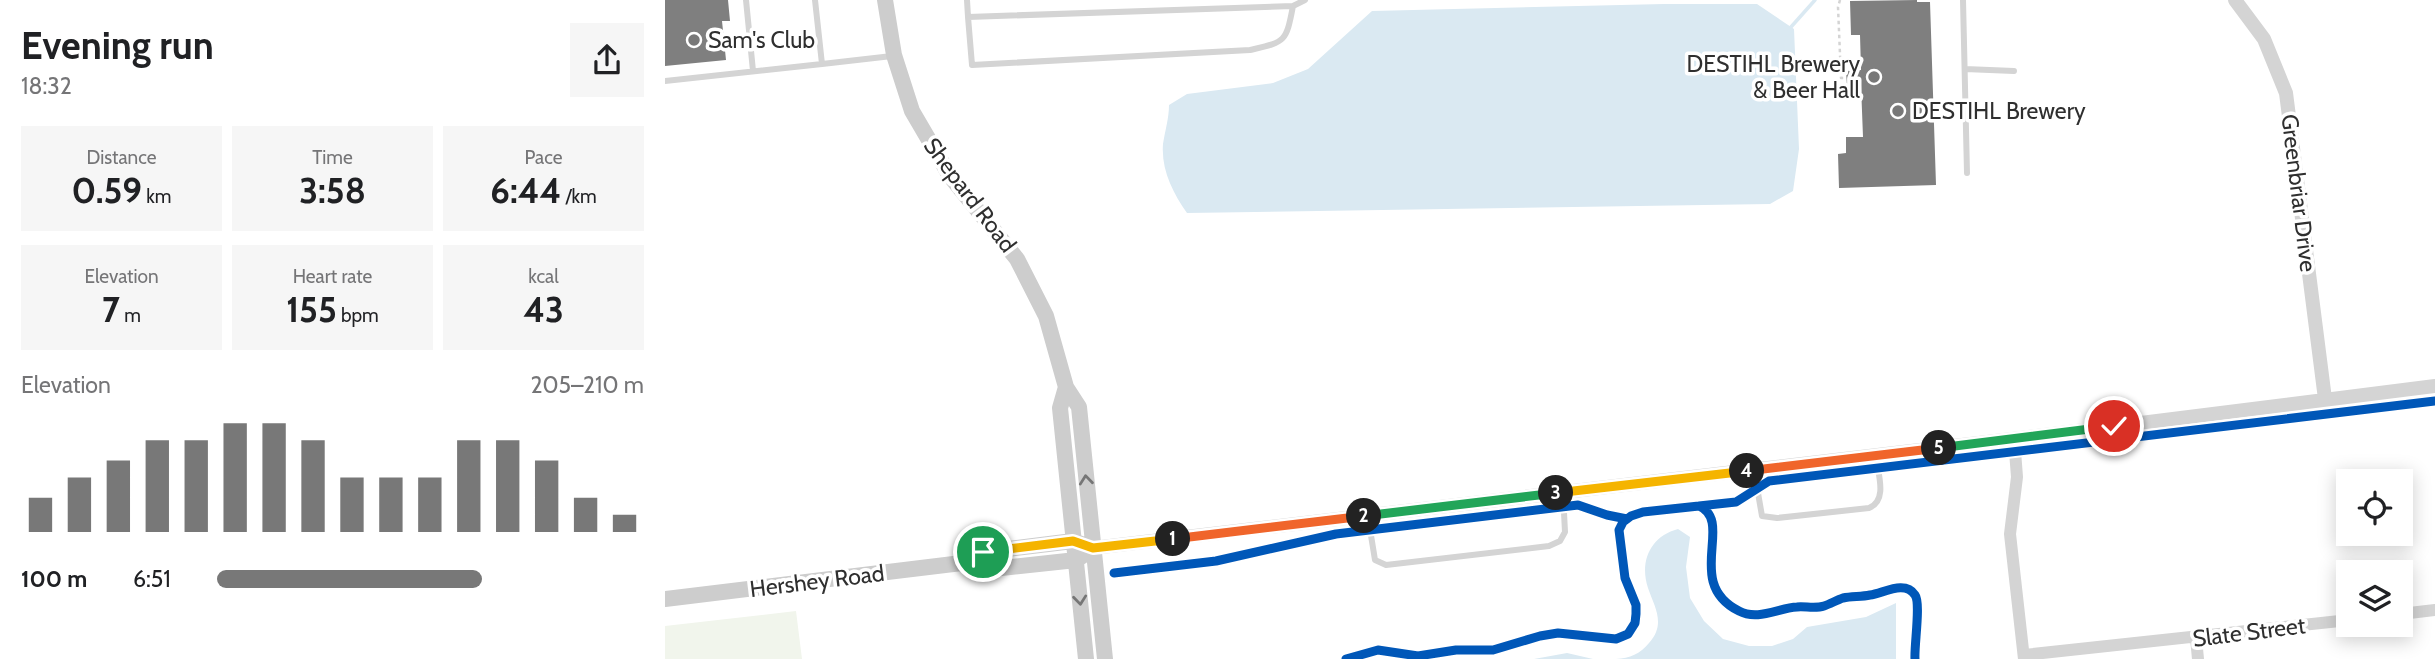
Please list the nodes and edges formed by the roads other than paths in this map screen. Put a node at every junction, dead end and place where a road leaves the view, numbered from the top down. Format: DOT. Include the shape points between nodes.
graph roads {
  1 [pos="746,0"];
  2 [pos="815,0"];
  3 [pos="885,0"];
  4 [pos="967,0"];
  5 [pos="1305,0"];
  6 [pos="1963,0"];
  7 [pos="2235,0"];
  8 [pos="1293,6"];
  9 [pos="968,18"];
  10 [pos="894,55"];
  11 [pos="822,64"];
  12 [pos="1965,69"];
  13 [pos="753,71"];
  14 [pos="2014,71"];
  15 [pos="665,81"];
  16 [pos="1967,173"];
  17 [pos="2435,386"];
  18 [pos="1066,387"];
  19 [pos="2325,399"];
  20 [pos="2021,438"];
  21 [pos="1876,455"];
  22 [pos="1754,470"];
  23 [pos="1563,493"];
  24 [pos="1368,516"];
  25 [pos="1073,541"];
  26 [pos="1093,548"];
  27 [pos="1076,560"];
  28 [pos="970,562"];
  29 [pos="665,599"];
  30 [pos="2435,610"];
  31 [pos="2413,613"];
  32 [pos="2336,622"];
  33 [pos="2196,638"];
  34 [pos="2024,657"];
  35 [pos="1086,659"];
  36 [pos="1105,659"];
  37 [pos="2198,659"];
  1 -- 13 [label="lane"];
  2 -- 11 [label="lane"];
  3 -- 10 [label="main road, Shepard Road"];
  4 -- 9 [label="lane"];
  5 -- 8 [label="lane"];
  6 -- 12 [label="lane"];
  7 -- 19 [label="street, Greenbriar Drive" via="2264,39 2285,93"];
  8 -- 9 [label="lane"];
  8 -- 9 [label="lane" via="1288,32 1279,44 1249,50 972,65"];
  10 -- 11 [label="lane"];
  10 -- 18 [label="main road, Shepard Road" via="912,111 932,147 1017,259 1034,290"];
  11 -- 13 [label="lane"];
  12 -- 14 [label="lane"];
  12 -- 16 [label="lane"];
  13 -- 15 [label="lane"];
  17 -- 19 [label="street, Hershey Road"];
  18 -- 25 [label="main road, Shepard Road" via="1060,408"];
  26 -- 18 [label="main road, Shepard Road, one-way" via="1079,407"];
  19 -- 20 [label="street, Hershey Road"];
  20 -- 21 [label="street, Hershey Road"];
  20 -- 34 [label="street" via="2015,451 2017,477 2010,534"];
  21 -- 22 [label="street, Hershey Road"];
  21 -- 22 [label="lane" via="1881,496 1877,505 1869,508 1767,518 1762,516"];
  22 -- 23 [label="street, Hershey Road"];
  23 -- 24 [label="street, Hershey Road"];
  23 -- 24 [label="lane" via="1565,532 1549,546 1386,565 1375,560"];
  24 -- 26 [label="street, Hershey Road"];
  25 -- 26 [label="main road, Hershey Road"];
  25 -- 27 [label="main road, Shepard Road"];
  25 -- 28 [label="main road, Hershey Road" via="983,552"];
  26 -- 27 [label="main road, Hershey Road"];
  26 -- 36 [label="main road, Shepard Road"];
  27 -- 28 [label="main road, Hershey Road" via="983,570"];
  27 -- 35 [label="main road, Shepard Road, one-way"];
  28 -- 29 [label="main road, Hershey Road"];
  30 -- 31 [label="street"];
  32 -- 33 [label="street, Slate Street"];
  33 -- 34 [label="street, Slate Street"];
  33 -- 37 [label="street"];
}
